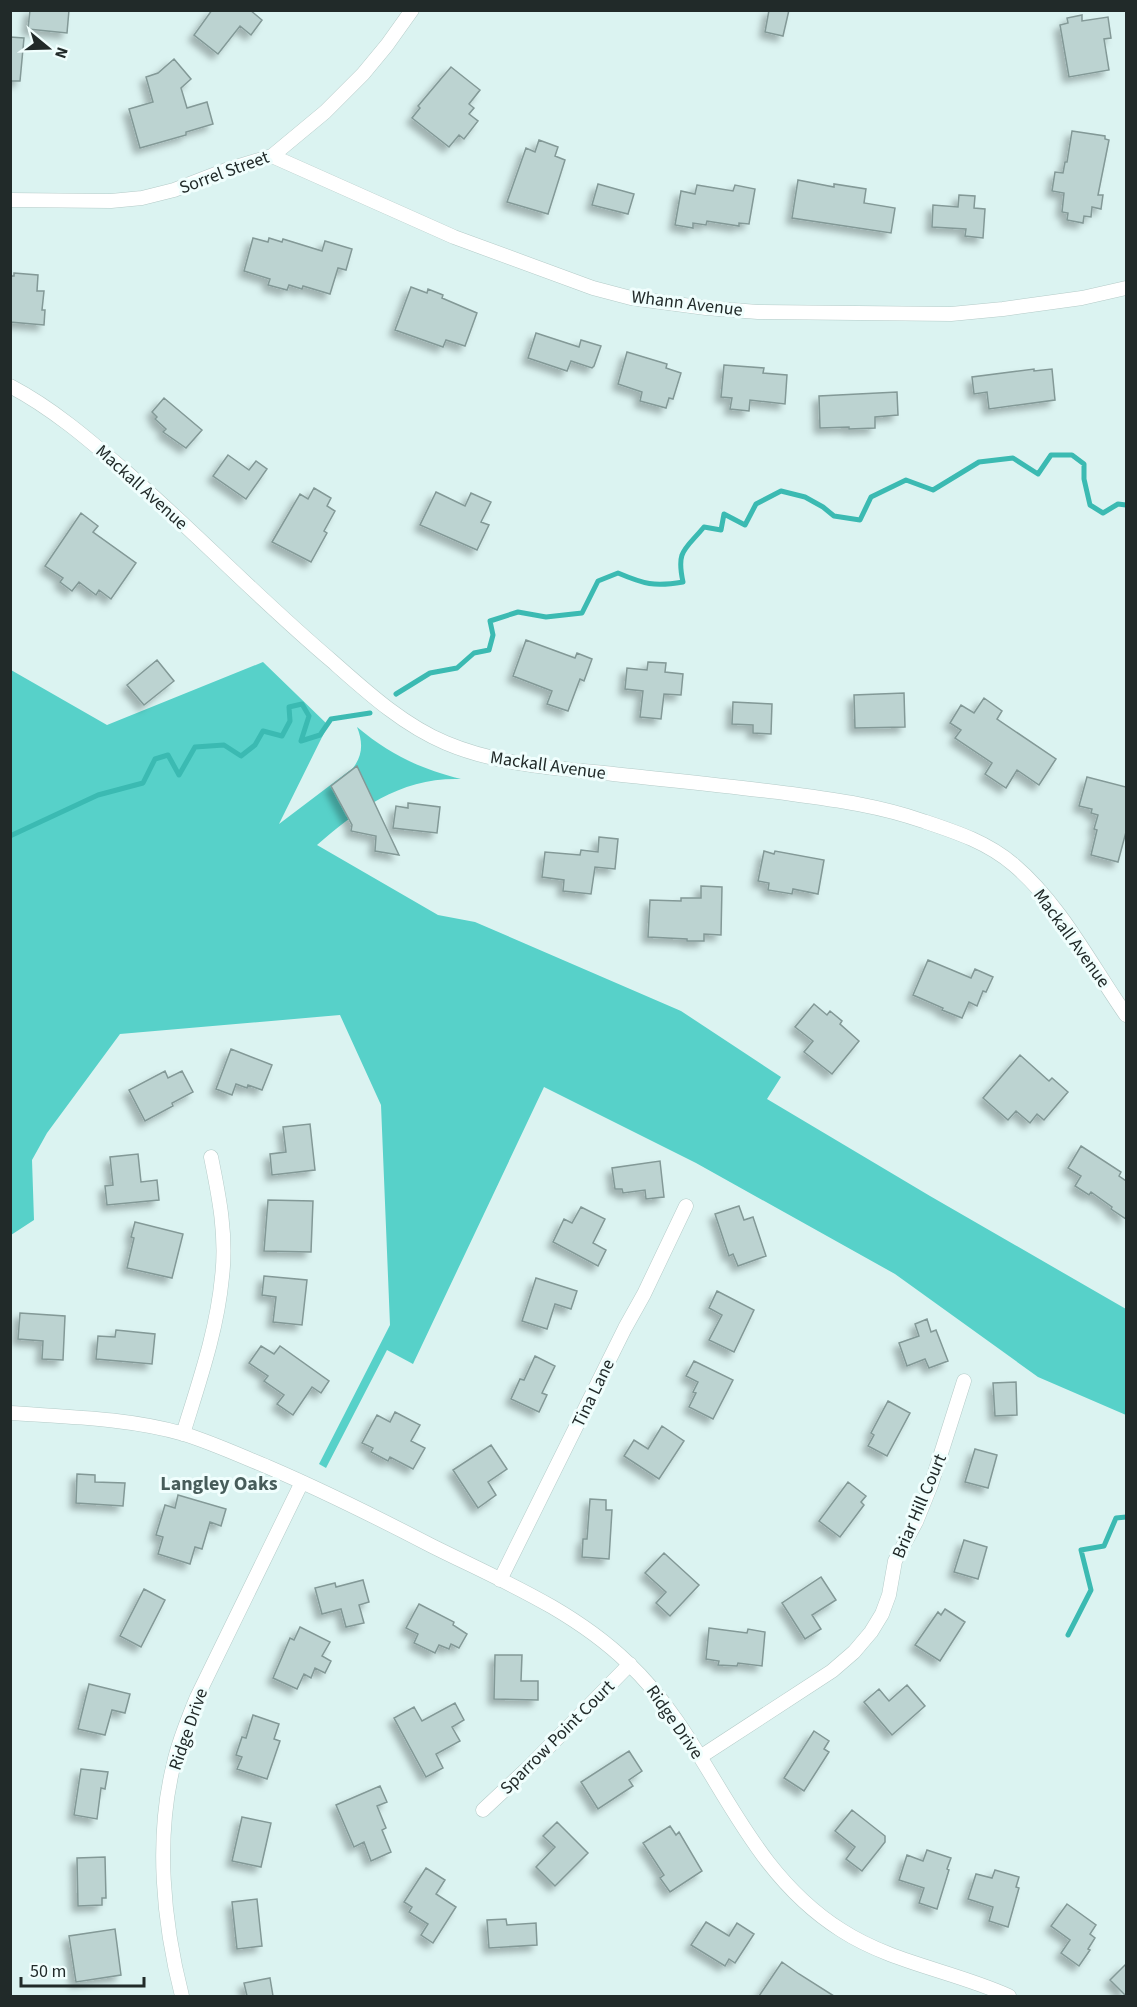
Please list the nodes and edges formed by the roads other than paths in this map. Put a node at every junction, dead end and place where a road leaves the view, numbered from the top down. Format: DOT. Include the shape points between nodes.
graph roads {
  1 [pos="412,10"];
  2 [pos="272,156"];
  3 [pos="10,200"];
  4 [pos="1126,288"];
  5 [pos="10,386"];
  6 [pos="1126,1015"];
  7 [pos="211,1157"];
  8 [pos="686,1206"];
  9 [pos="964,1381"];
  10 [pos="10,1413"];
  11 [pos="183,1434"];
  12 [pos="302,1482"];
  13 [pos="500,1580"];
  14 [pos="630,1664"];
  15 [pos="700,1757"];
  16 [pos="483,1810"];
  17 [pos="983,1991"];
  18 [pos="182,1996"];
  19 [pos="1009,1996"];
  1 -- 2 [label="street, Sorrel Street" via="363,74"];
  2 -- 3 [label="street, Sorrel Street" via="142,198"];
  2 -- 4 [label="street, Whann Avenue" via="454,237 631,298 758,312 951,314 1071,300"];
  5 -- 6 [label="street, Mackall Avenue" via="93,443 195,534 271,609 413,726 443,742 500,759 865,804 963,834 990,847 1013,865 1053,906"];
  7 -- 11 [label="street" via="220,1201 223,1274 208,1352"];
  8 -- 13 [label="street, Tina Lane"];
  9 -- 15 [label="street, Briar Hill Court" via="931,1485 895,1561 889,1595 872,1632 832,1671"];
  10 -- 11 [label="street, Ridge Drive" via="119,1421"];
  11 -- 12 [label="street, Ridge Drive"];
  12 -- 13 [label="street, Ridge Drive"];
  12 -- 18 [label="street, Ridge Drive" via="196,1698 173,1764 166,1802 164,1878"];
  13 -- 14 [label="street, Ridge Drive" via="580,1623"];
  14 -- 15 [label="street, Ridge Drive" via="679,1722"];
  14 -- 16 [label="street, Sparrow Point Court"];
  15 -- 17 [label="street, Ridge Drive" via="758,1850 810,1908 868,1946 944,1971"];
  17 -- 19 [label="street, Ridge Drive"];
}
